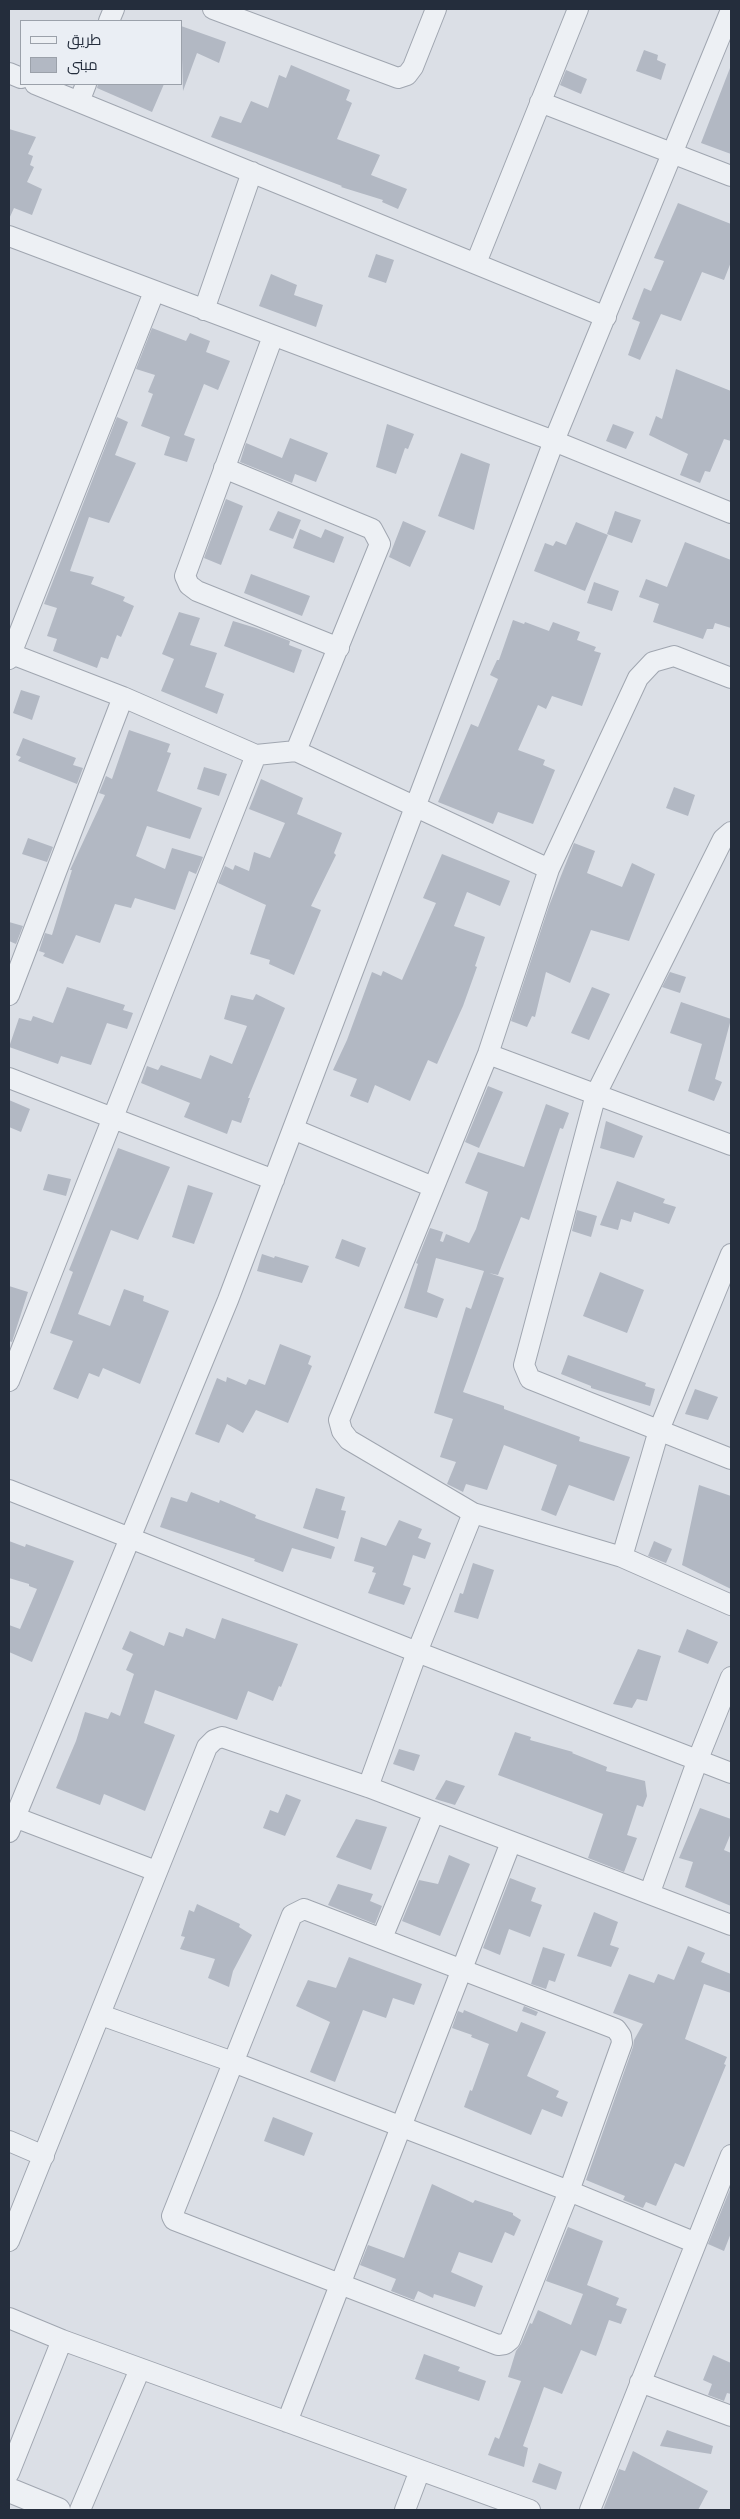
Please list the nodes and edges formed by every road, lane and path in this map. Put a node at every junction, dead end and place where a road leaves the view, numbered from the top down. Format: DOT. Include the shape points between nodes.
graph roads {
  1 [pos="213,9"];
  2 [pos="436,9"];
  3 [pos="578,9"];
  4 [pos="731,10"];
  5 [pos="40,85"];
  6 [pos="82,93"];
  7 [pos="540,102"];
  8 [pos="673,154"];
  9 [pos="252,172"];
  10 [pos="731,176"];
  11 [pos="9,236"];
  12 [pos="476,263"];
  13 [pos="154,292"];
  14 [pos="204,310"];
  15 [pos="606,317"];
  16 [pos="273,336"];
  17 [pos="554,441"];
  18 [pos="224,468"];
  19 [pos="731,513"];
  20 [pos="339,648"];
  21 [pos="9,655"];
  22 [pos="731,678"];
  23 [pos="123,697"];
  24 [pos="296,751"];
  25 [pos="256,755"];
  26 [pos="416,807"];
  27 [pos="731,832"];
  28 [pos="549,869"];
  29 [pos="9,995"];
  30 [pos="488,1054"];
  31 [pos="9,1078"];
  32 [pos="596,1094"];
  33 [pos="112,1117"];
  34 [pos="293,1129"];
  35 [pos="731,1145"];
  36 [pos="274,1180"];
  37 [pos="434,1187"];
  38 [pos="731,1254"];
  39 [pos="9,1381"];
  40 [pos="659,1430"];
  41 [pos="731,1459"];
  42 [pos="9,1490"];
  43 [pos="472,1513"];
  44 [pos="130,1537"];
  45 [pos="622,1557"];
  46 [pos="731,1604"];
  47 [pos="417,1652"];
  48 [pos="731,1677"];
  49 [pos="698,1760"];
  50 [pos="731,1773"];
  51 [pos="368,1787"];
  52 [pos="434,1812"];
  53 [pos="11,1821"];
  54 [pos="511,1842"];
  55 [pos="156,1871"];
  56 [pos="650,1892"];
  57 [pos="731,1925"];
  58 [pos="382,1938"];
  59 [pos="464,1968"];
  60 [pos="101,2015"];
  61 [pos="233,2062"];
  62 [pos="402,2128"];
  63 [pos="9,2141"];
  64 [pos="731,2155"];
  65 [pos="44,2156"];
  66 [pos="569,2191"];
  67 [pos="9,2241"];
  68 [pos="696,2242"];
  69 [pos="340,2285"];
  70 [pos="9,2318"];
  71 [pos="62,2340"];
  72 [pos="140,2369"];
  73 [pos="640,2382"];
  74 [pos="731,2416"];
  75 [pos="287,2422"];
  76 [pos="420,2470"];
  77 [pos="9,2473"];
  78 [pos="9,2490"];
  79 [pos="58,2510"];
  80 [pos="80,2510"];
  81 [pos="405,2510"];
  82 [pos="530,2510"];
  83 [pos="590,2510"];
  1 -- 2 [label="street" via="398,78 408,75 413,67"];
  3 -- 7 [label="street"];
  4 -- 8 [label="street"];
  5 -- 6 [label="street"];
  6 -- 9 [label="street"];
  7 -- 8 [label="street"];
  7 -- 12 [label="street"];
  8 -- 10 [label="street"];
  8 -- 15 [label="street"];
  9 -- 12 [label="street"];
  9 -- 14 [label="street"];
  11 -- 13 [label="street"];
  12 -- 15 [label="street"];
  13 -- 14 [label="street"];
  13 -- 21 [label="street"];
  14 -- 16 [label="street"];
  15 -- 17 [label="street"];
  16 -- 17 [label="street"];
  16 -- 18 [label="street"];
  17 -- 19 [label="street"];
  17 -- 26 [label="street"];
  18 -- 20 [label="street" via="185,576 189,585"];
  18 -- 20 [label="street" via="372,529 378,536 380,544"];
  20 -- 24 [label="street"];
  21 -- 23 [label="street"];
  22 -- 28 [label="street" via="674,656 653,662 638,678"];
  23 -- 25 [label="street"];
  23 -- 29 [label="street"];
  24 -- 25 [label="street"];
  24 -- 26 [label="street"];
  25 -- 33 [label="street"];
  26 -- 28 [label="street"];
  26 -- 34 [label="street"];
  27 -- 32 [label="street" via="723,839"];
  28 -- 30 [label="street"];
  30 -- 32 [label="street"];
  30 -- 37 [label="street"];
  31 -- 33 [label="street"];
  32 -- 35 [label="street"];
  32 -- 40 [label="street" via="524,1365 530,1379"];
  33 -- 36 [label="street"];
  33 -- 39 [label="street"];
  34 -- 36 [label="street"];
  34 -- 37 [label="street"];
  36 -- 44 [label="street"];
  37 -- 43 [label="street" via="339,1420 349,1440"];
  38 -- 40 [label="street"];
  40 -- 41 [label="street"];
  40 -- 45 [label="street"];
  42 -- 44 [label="street"];
  43 -- 45 [label="street"];
  43 -- 47 [label="street"];
  44 -- 47 [label="street"];
  44 -- 53 [label="street"];
  45 -- 46 [label="street"];
  47 -- 49 [label="street"];
  47 -- 51 [label="street"];
  48 -- 49 [label="street"];
  49 -- 50 [label="street"];
  49 -- 56 [label="street"];
  51 -- 52 [label="street"];
  51 -- 55 [label="street" via="222,1737 214,1740 207,1746"];
  52 -- 54 [label="street"];
  52 -- 58 [label="street"];
  53 -- 55 [label="street"];
  54 -- 56 [label="street"];
  54 -- 59 [label="street"];
  55 -- 60 [label="street"];
  56 -- 57 [label="street"];
  58 -- 59 [label="street"];
  58 -- 61 [label="street" via="304,1909 292,1915"];
  59 -- 62 [label="street"];
  59 -- 66 [label="street" via="616,2029 621,2036 622,2043"];
  60 -- 61 [label="street"];
  60 -- 65 [label="street"];
  61 -- 62 [label="street"];
  61 -- 69 [label="street" via="172,2216 174,2220"];
  62 -- 66 [label="street"];
  62 -- 69 [label="street"];
  63 -- 65 [label="street"];
  64 -- 68 [label="street"];
  65 -- 67 [label="street"];
  66 -- 68 [label="street"];
  66 -- 69 [label="street" via="510,2340 505,2344 498,2345"];
  68 -- 73 [label="street"];
  69 -- 75 [label="street"];
  70 -- 71 [label="street"];
  71 -- 72 [label="street"];
  71 -- 77 [label="street"];
  72 -- 75 [label="street"];
  72 -- 80 [label="street"];
  73 -- 74 [label="street"];
  73 -- 83 [label="street"];
  75 -- 76 [label="street"];
  76 -- 81 [label="street"];
  76 -- 82 [label="street"];
  78 -- 79 [label="street"];
}
